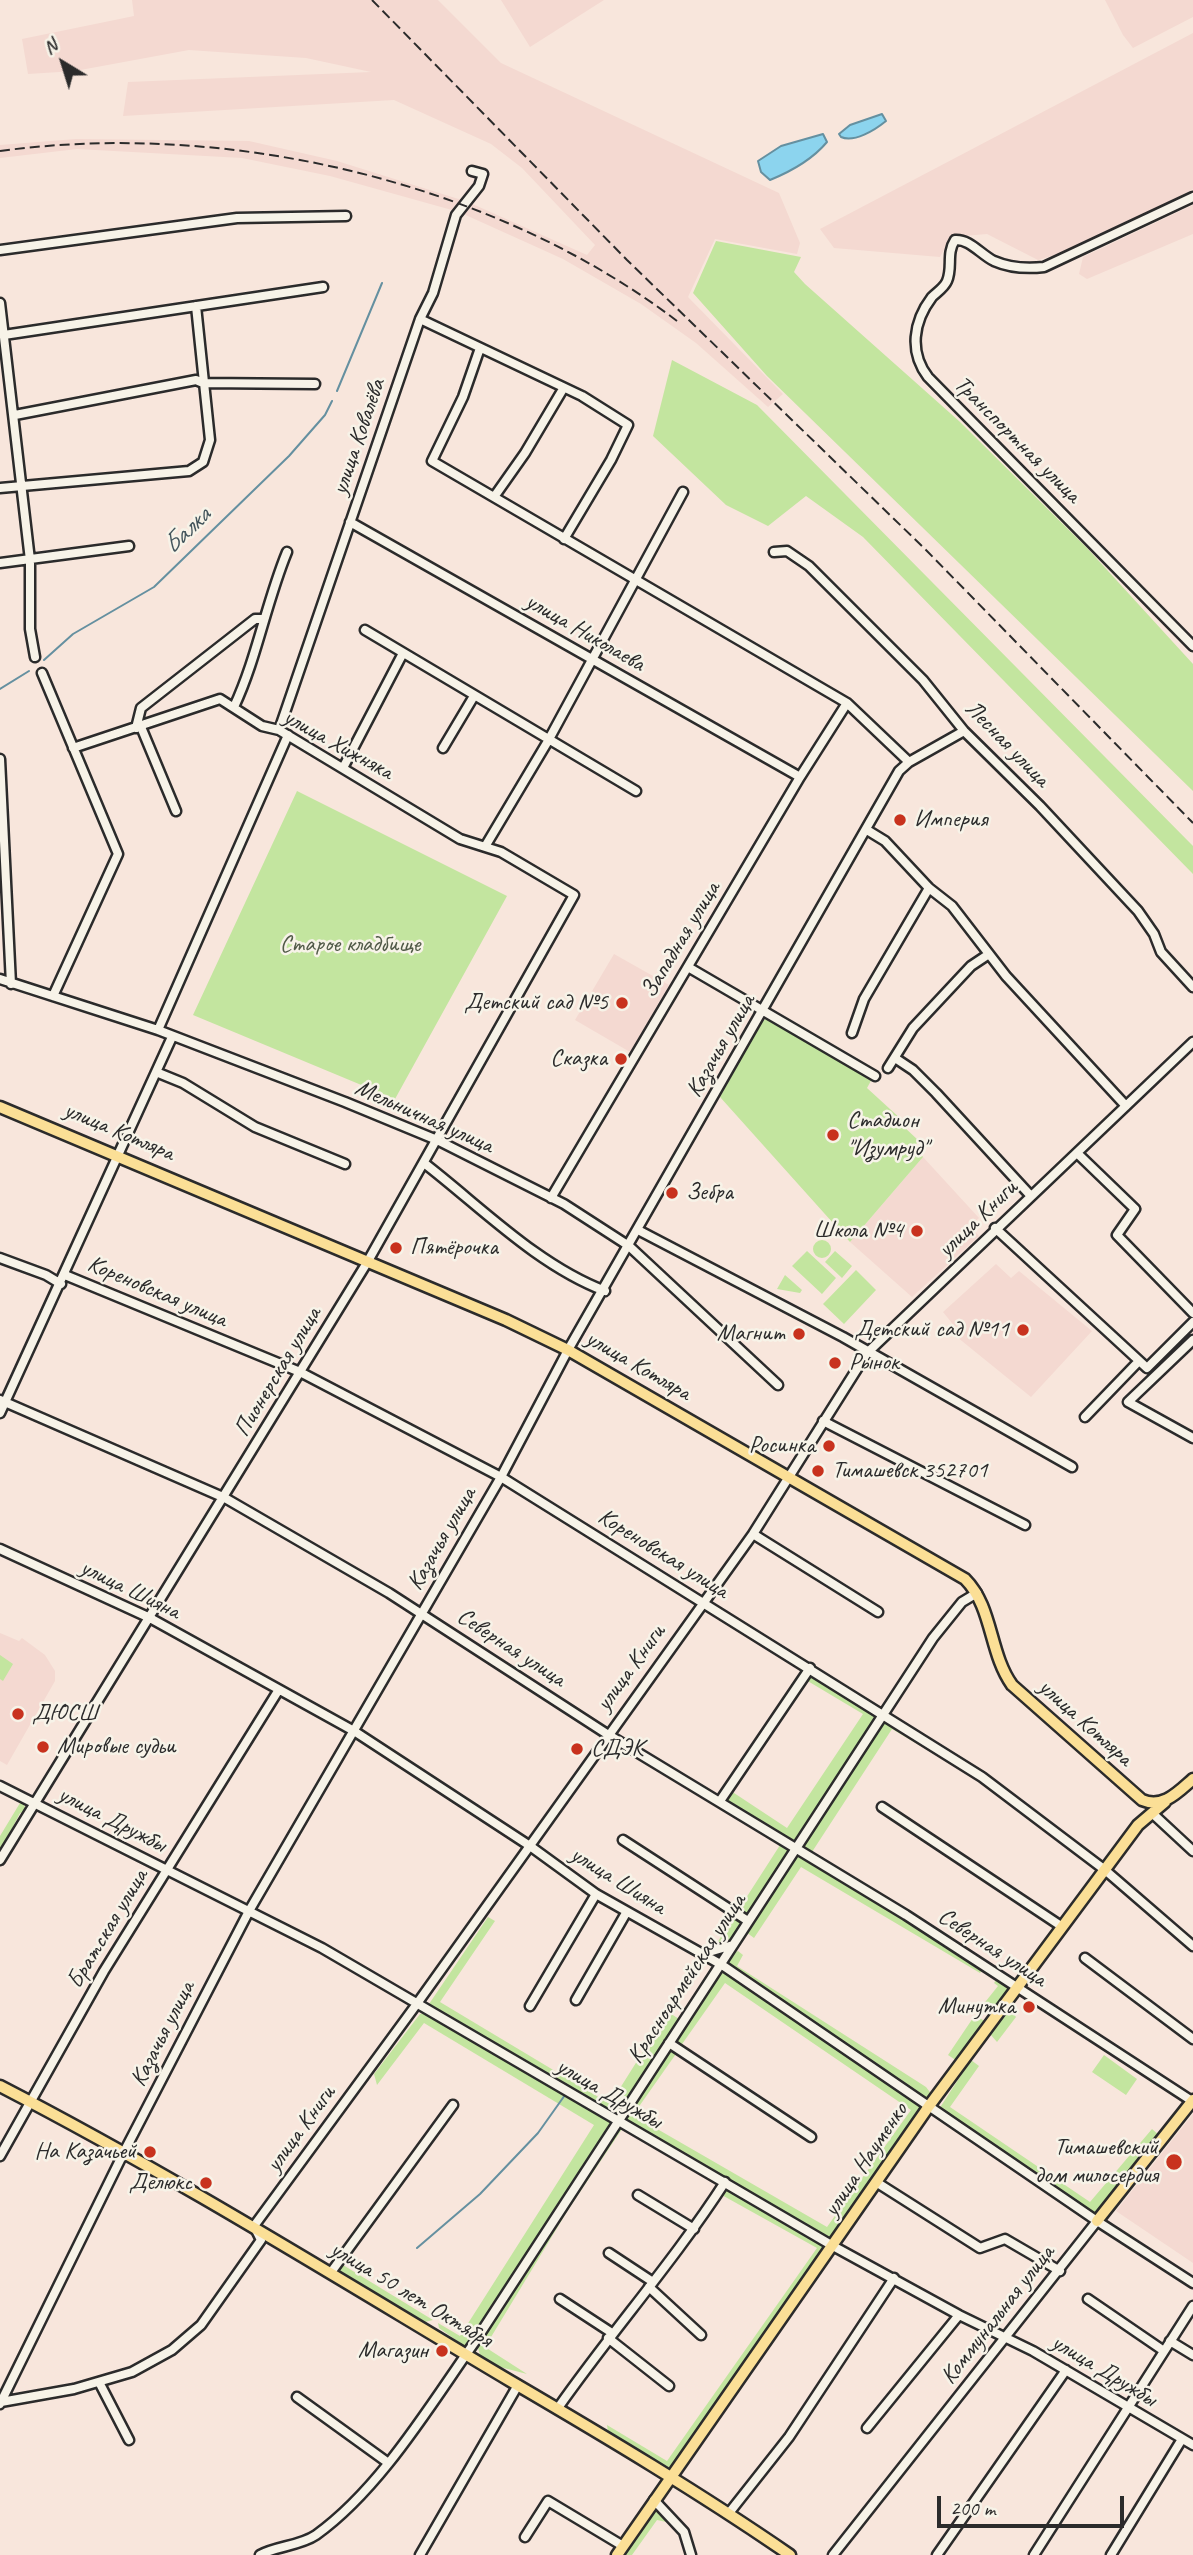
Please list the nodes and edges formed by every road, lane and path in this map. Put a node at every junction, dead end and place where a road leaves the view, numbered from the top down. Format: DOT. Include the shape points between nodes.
graph roads {
  1 [pos="472,172"];
  2 [pos="1193,197"];
  3 [pos="346,216"];
  4 [pos="0,250"];
  5 [pos="323,288"];
  6 [pos="0,303"];
  7 [pos="195,306"];
  8 [pos="421,319"];
  9 [pos="4,335"];
  10 [pos="480,348"];
  11 [pos="203,383"];
  12 [pos="315,384"];
  13 [pos="564,389"];
  14 [pos="15,415"];
  15 [pos="22,486"];
  16 [pos="0,488"];
  17 [pos="682,492"];
  18 [pos="494,497"];
  19 [pos="350,523"];
  20 [pos="564,540"];
  21 [pos="129,546"];
  22 [pos="287,552"];
  23 [pos="774,552"];
  24 [pos="30,560"];
  25 [pos="0,563"];
  26 [pos="635,579"];
  27 [pos="262,619"];
  28 [pos="365,630"];
  29 [pos="1193,646"];
  30 [pos="402,655"];
  31 [pos="36,657"];
  32 [pos="592,659"];
  33 [pos="41,673"];
  34 [pos="474,696"];
  35 [pos="847,703"];
  36 [pos="234,707"];
  37 [pos="139,727"];
  38 [pos="279,730"];
  39 [pos="964,731"];
  40 [pos="288,735"];
  41 [pos="548,741"];
  42 [pos="73,748"];
  43 [pos="443,748"];
  44 [pos="0,759"];
  45 [pos="908,762"];
  46 [pos="343,768"];
  47 [pos="800,776"];
  48 [pos="636,791"];
  49 [pos="176,811"];
  50 [pos="867,830"];
  51 [pos="486,845"];
  52 [pos="929,888"];
  53 [pos="575,895"];
  54 [pos="989,954"];
  55 [pos="688,967"];
  56 [pos="0,979"];
  57 [pos="11,984"];
  58 [pos="1193,987"];
  59 [pos="53,996"];
  60 [pos="764,1011"];
  61 [pos="158,1030"];
  62 [pos="852,1033"];
  63 [pos="172,1037"];
  64 [pos="1193,1042"];
  65 [pos="895,1058"];
  66 [pos="887,1068"];
  67 [pos="156,1072"];
  68 [pos="875,1076"];
  69 [pos="0,1107"];
  70 [pos="1126,1107"];
  71 [pos="437,1140"];
  72 [pos="1077,1153"];
  73 [pos="120,1155"];
  74 [pos="424,1163"];
  75 [pos="345,1164"];
  76 [pos="1030,1195"];
  77 [pos="551,1198"];
  78 [pos="995,1228"];
  79 [pos="638,1230"];
  80 [pos="629,1246"];
  81 [pos="0,1258"];
  82 [pos="368,1261"];
  83 [pos="65,1275"];
  84 [pos="61,1284"];
  85 [pos="605,1291"];
  86 [pos="1193,1312"];
  87 [pos="1193,1322"];
  88 [pos="1193,1340"];
  89 [pos="568,1350"];
  90 [pos="867,1353"];
  91 [pos="1139,1361"];
  92 [pos="300,1372"];
  93 [pos="778,1385"];
  94 [pos="3,1401"];
  95 [pos="0,1413"];
  96 [pos="1085,1418"];
  97 [pos="823,1421"];
  98 [pos="1193,1438"];
  99 [pos="1072,1467"];
  100 [pos="501,1477"];
  101 [pos="789,1477"];
  102 [pos="225,1498"];
  103 [pos="1025,1525"];
  104 [pos="752,1534"];
  105 [pos="0,1549"];
  106 [pos="977,1593"];
  107 [pos="703,1602"];
  108 [pos="422,1612"];
  109 [pos="878,1612"];
  110 [pos="150,1618"];
  111 [pos="810,1668"];
  112 [pos="278,1691"];
  113 [pos="883,1714"];
  114 [pos="354,1731"];
  115 [pos="607,1734"];
  116 [pos="1193,1779"];
  117 [pos="0,1786"];
  118 [pos="720,1801"];
  119 [pos="1165,1802"];
  120 [pos="37,1804"];
  121 [pos="882,1807"];
  122 [pos="1152,1813"];
  123 [pos="623,1840"];
  124 [pos="530,1846"];
  125 [pos="793,1848"];
  126 [pos="1193,1851"];
  127 [pos="0,1860"];
  128 [pos="166,1870"];
  129 [pos="1105,1870"];
  130 [pos="596,1894"];
  131 [pos="249,1911"];
  132 [pos="626,1913"];
  133 [pos="748,1921"];
  134 [pos="1061,1926"];
  135 [pos="735,1943"];
  136 [pos="1193,1946"];
  137 [pos="702,1954"];
  138 [pos="1085,1958"];
  139 [pos="722,1965"];
  140 [pos="1017,1987"];
  141 [pos="576,2000"];
  142 [pos="416,2006"];
  143 [pos="530,2006"];
  144 [pos="1193,2039"];
  145 [pos="669,2043"];
  146 [pos="0,2086"];
  147 [pos="29,2101"];
  148 [pos="1193,2101"];
  149 [pos="453,2105"];
  150 [pos="929,2106"];
  151 [pos="617,2121"];
  152 [pos="811,2137"];
  153 [pos="124,2152"];
  154 [pos="0,2156"];
  155 [pos="725,2182"];
  156 [pos="876,2182"];
  157 [pos="638,2195"];
  158 [pos="1097,2221"];
  159 [pos="254,2226"];
  160 [pos="694,2229"];
  161 [pos="833,2246"];
  162 [pos="609,2253"];
  163 [pos="332,2271"];
  164 [pos="1060,2272"];
  165 [pos="894,2278"];
  166 [pos="1193,2283"];
  167 [pos="651,2285"];
  168 [pos="560,2299"];
  169 [pos="1088,2299"];
  170 [pos="1193,2306"];
  171 [pos="959,2315"];
  172 [pos="701,2335"];
  173 [pos="610,2336"];
  174 [pos="1006,2340"];
  175 [pos="1170,2341"];
  176 [pos="1164,2351"];
  177 [pos="467,2353"];
  178 [pos="1193,2355"];
  179 [pos="1066,2370"];
  180 [pos="99,2382"];
  181 [pos="518,2385"];
  182 [pos="669,2386"];
  183 [pos="297,2398"];
  184 [pos="0,2403"];
  185 [pos="558,2408"];
  186 [pos="1127,2408"];
  187 [pos="867,2428"];
  188 [pos="129,2440"];
  189 [pos="1182,2440"];
  190 [pos="1193,2445"];
  191 [pos="387,2462"];
  192 [pos="670,2476"];
  193 [pos="654,2500"];
  194 [pos="729,2513"];
  195 [pos="525,2537"];
  196 [pos="620,2551"];
  197 [pos="260,2555"];
  198 [pos="421,2555"];
  199 [pos="691,2555"];
  200 [pos="790,2555"];
  201 [pos="834,2555"];
  202 [pos="937,2555"];
  203 [pos="1034,2555"];
  204 [pos="1111,2555"];
  1 -- 8 [label="street, улица Ковалёва" via="483,174 479,187 456,215"];
  2 -- 29 [label="street, Транспортная улица" via="1044,267 1022,269 994,261 964,240 955,240 949,250 951,267 946,283 919,321 915,347 916,362 928,377"];
  3 -- 4 [label="street" via="237,218"];
  5 -- 7 [label="street"];
  6 -- 9 [label="street"];
  7 -- 9 [label="street"];
  7 -- 11 [label="street"];
  8 -- 10 [label="street"];
  8 -- 19 [label="street, улица Ковалёва"];
  9 -- 14 [label="street"];
  10 -- 13 [label="street"];
  10 -- 18 [label="street" via="463,397 432,461"];
  11 -- 12 [label="street"];
  11 -- 14 [label="street" via="196,380"];
  11 -- 15 [label="street" via="210,440 203,462 188,471"];
  13 -- 18 [label="street"];
  13 -- 20 [label="street" via="628,425"];
  14 -- 15 [label="street"];
  15 -- 16 [label="street"];
  15 -- 24 [label="street"];
  17 -- 26 [label="street"];
  18 -- 20 [label="street"];
  19 -- 32 [label="street, улица Николаева"];
  19 -- 38 [label="street, улица Ковалёва"];
  20 -- 26 [label="street"];
  21 -- 24 [label="street"];
  22 -- 27 [label="street"];
  23 -- 39 [label="street, Лесная улица" via="787,551 809,566 923,680"];
  24 -- 25 [label="street"];
  24 -- 31 [label="street" via="30,629"];
  26 -- 32 [label="street"];
  26 -- 35 [label="street"];
  27 -- 36 [label="street"];
  27 -- 37 [label="street" via="255,619 141,708"];
  28 -- 30 [label="street"];
  30 -- 34 [label="street"];
  30 -- 46 [label="street"];
  32 -- 41 [label="street"];
  32 -- 47 [label="street, улица Николаева"];
  33 -- 42 [label="street"];
  34 -- 41 [label="street"];
  34 -- 43 [label="street"];
  35 -- 45 [label="street"];
  35 -- 47 [label="street, Западная улица"];
  36 -- 37 [label="street" via="220,699"];
  36 -- 38 [label="street, улица Хижняка" via="262,726"];
  37 -- 42 [label="street"];
  37 -- 49 [label="street"];
  38 -- 40 [label="street, улица Хижняка"];
  39 -- 45 [label="street, Казачья улица"];
  39 -- 58 [label="street, Лесная улица" via="1138,911 1161,952"];
  40 -- 46 [label="street, улица Хижняка"];
  40 -- 61 [label="street"];
  41 -- 48 [label="street"];
  41 -- 51 [label="street"];
  42 -- 59 [label="street" via="118,855"];
  44 -- 57 [label="street"];
  45 -- 50 [label="street, Казачья улица"];
  46 -- 51 [label="street, улица Хижняка" via="460,839"];
  47 -- 55 [label="street, Западная улица"];
  50 -- 52 [label="street" via="885,841"];
  50 -- 60 [label="street, Казачья улица"];
  51 -- 53 [label="street, улица Хижняка"];
  52 -- 54 [label="street" via="952,906"];
  52 -- 62 [label="street" via="864,999"];
  53 -- 71 [label="street, Пионерская улица"];
  54 -- 65 [label="street" via="971,966 913,1028"];
  54 -- 70 [label="street"];
  55 -- 60 [label="street"];
  55 -- 77 [label="street, Западная улица"];
  56 -- 57 [label="street, Мельничная улица"];
  57 -- 59 [label="street, Мельничная улица"];
  59 -- 61 [label="street, Мельничная улица"];
  60 -- 68 [label="street"];
  60 -- 79 [label="street, Казачья улица"];
  61 -- 63 [label="street, Мельничная улица"];
  63 -- 67 [label="street"];
  63 -- 71 [label="street, Мельничная улица"];
  64 -- 70 [label="street, улица Книги"];
  65 -- 66 [label="street"];
  65 -- 76 [label="street" via="914,1070"];
  67 -- 73 [label="street"];
  67 -- 75 [label="street" via="255,1127"];
  69 -- 73 [label="main road, улица Котляра"];
  70 -- 72 [label="street, улица Книги"];
  71 -- 74 [label="street, Пионерская улица"];
  71 -- 77 [label="street, Мельничная улица"];
  72 -- 76 [label="street, улица Книги"];
  72 -- 86 [label="street" via="1135,1209 1117,1235"];
  73 -- 82 [label="main road, улица Котляра"];
  73 -- 83 [label="street"];
  74 -- 82 [label="street, Пионерская улица"];
  74 -- 85 [label="street" via="524,1244"];
  76 -- 78 [label="street, улица Книги"];
  77 -- 80 [label="street, Мельничная улица"];
  78 -- 90 [label="street, улица Книги"];
  78 -- 91 [label="street"];
  79 -- 80 [label="street, Казачья улица"];
  79 -- 90 [label="street"];
  80 -- 85 [label="street, Казачья улица"];
  80 -- 93 [label="street, Мельничная улица"];
  81 -- 84 [label="street, Кореновская улица"];
  82 -- 89 [label="main road, улица Котляра"];
  82 -- 92 [label="street, Пионерская улица"];
  83 -- 84 [label="street"];
  83 -- 92 [label="street, Кореновская улица"];
  84 -- 94 [label="street"];
  85 -- 89 [label="street, Казачья улица"];
  87 -- 91 [label="street" via="1147,1368"];
  88 -- 98 [label="street" via="1128,1402"];
  89 -- 100 [label="street, Казачья улица"];
  89 -- 101 [label="main road, улица Котляра"];
  90 -- 97 [label="street, улица Книги"];
  90 -- 99 [label="street"];
  91 -- 96 [label="street"];
  92 -- 100 [label="street, Кореновская улица"];
  92 -- 102 [label="street, Пионерская улица"];
  94 -- 95 [label="street"];
  94 -- 102 [label="street, Северная улица"];
  97 -- 101 [label="street, улица Книги"];
  97 -- 103 [label="street"];
  100 -- 107 [label="street, Кореновская улица"];
  100 -- 108 [label="street, Казачья улица"];
  101 -- 104 [label="street, улица Книги"];
  101 -- 106 [label="main road, улица Котляра" via="947,1567"];
  102 -- 108 [label="street, Северная улица"];
  102 -- 110 [label="street, Пионерская улица"];
  104 -- 107 [label="street, улица Книги"];
  104 -- 109 [label="street"];
  105 -- 110 [label="street, улица Шияна"];
  106 -- 113 [label="street, Красноармейская улица" via="962,1602 933,1638"];
  106 -- 119 [label="main road, улица Котляра" via="1000,1668 1012,1685 1146,1802"];
  107 -- 111 [label="street, Кореновская улица"];
  107 -- 115 [label="street, улица Книги"];
  108 -- 114 [label="street, Казачья улица"];
  108 -- 115 [label="street, Северная улица"];
  110 -- 112 [label="street, улица Шияна"];
  110 -- 120 [label="street, Пионерская улица"];
  111 -- 113 [label="street, Кореновская улица"];
  111 -- 118 [label="street"];
  112 -- 114 [label="street, улица Шияна"];
  112 -- 128 [label="street, Братская улица"];
  113 -- 125 [label="street, Красноармейская улица"];
  113 -- 129 [label="street, Кореновская улица" via="982,1777"];
  114 -- 124 [label="street, улица Шияна"];
  114 -- 131 [label="street, Казачья улица"];
  115 -- 118 [label="street, Северная улица"];
  115 -- 124 [label="street, улица Книги"];
  116 -- 119 [label="main road, улица Науменко"];
  117 -- 120 [label="street, улица Дружбы"];
  118 -- 125 [label="street, Северная улица"];
  119 -- 122 [label="main road, улица Науменко"];
  120 -- 127 [label="street, Пионерская улица"];
  120 -- 128 [label="street, улица Дружбы"];
  121 -- 134 [label="street"];
  122 -- 126 [label="street"];
  122 -- 129 [label="main road, улица Науменко"];
  123 -- 133 [label="street"];
  124 -- 130 [label="street, улица Шияна"];
  124 -- 142 [label="street, улица Книги"];
  125 -- 133 [label="street, Красноармейская улица"];
  125 -- 140 [label="street, Северная улица"];
  128 -- 131 [label="street, улица Дружбы"];
  128 -- 147 [label="street, Братская улица"];
  129 -- 134 [label="main road, улица Науменко"];
  129 -- 136 [label="street, Кореновская улица"];
  130 -- 132 [label="street, улица Шияна"];
  130 -- 143 [label="street"];
  131 -- 142 [label="street, улица Дружбы" via="322,1948"];
  131 -- 153 [label="street, Казачья улица"];
  132 -- 137 [label="street, улица Шияна"];
  132 -- 141 [label="street"];
  133 -- 135 [label="street, Красноармейская улица"];
  134 -- 140 [label="main road, улица Науменко"];
  135 -- 137 [label="street"];
  135 -- 139 [label="street, Красноармейская улица"];
  137 -- 139 [label="street, улица Шияна"];
  138 -- 144 [label="street"];
  139 -- 145 [label="street, Красноармейская улица"];
  139 -- 150 [label="street, улица Шияна"];
  140 -- 148 [label="street, Северная улица"];
  140 -- 150 [label="main road, улица Науменко"];
  142 -- 151 [label="street, улица Дружбы"];
  142 -- 159 [label="street, улица Книги"];
  145 -- 151 [label="street, Красноармейская улица"];
  145 -- 152 [label="street"];
  146 -- 147 [label="main road, улица 50 лет Октября"];
  147 -- 153 [label="main road, улица 50 лет Октября"];
  147 -- 154 [label="street, Братская улица"];
  148 -- 158 [label="main road, Коммунальная улица"];
  149 -- 163 [label="street"];
  150 -- 156 [label="main road, улица Науменко"];
  150 -- 158 [label="street, улица Шияна"];
  151 -- 155 [label="street, улица Дружбы"];
  151 -- 177 [label="street, Красноармейская улица"];
  153 -- 159 [label="main road, улица 50 лет Октября"];
  153 -- 184 [label="street, Казачья улица"];
  155 -- 160 [label="street"];
  155 -- 161 [label="street, улица Дружбы"];
  156 -- 161 [label="main road, улица Науменко"];
  156 -- 164 [label="street" via="981,2249 1005,2239"];
  157 -- 160 [label="street"];
  158 -- 164 [label="street, Коммунальная улица"];
  158 -- 166 [label="street, улица Шияна"];
  159 -- 163 [label="main road, улица 50 лет Октября"];
  159 -- 180 [label="street, улица Книги" via="261,2240 201,2325 172,2350 132,2372"];
  160 -- 167 [label="street"];
  161 -- 165 [label="street, улица Дружбы"];
  161 -- 192 [label="main road, улица Науменко"];
  162 -- 167 [label="street"];
  163 -- 177 [label="main road, улица 50 лет Октября"];
  164 -- 174 [label="street, Коммунальная улица"];
  165 -- 171 [label="street, улица Дружбы"];
  165 -- 194 [label="street" via="789,2437"];
  167 -- 172 [label="street"];
  167 -- 173 [label="street"];
  168 -- 173 [label="street"];
  169 -- 176 [label="street"];
  170 -- 175 [label="street"];
  171 -- 174 [label="street, улица Дружбы"];
  171 -- 187 [label="street"];
  173 -- 182 [label="street"];
  173 -- 185 [label="street"];
  174 -- 179 [label="street, улица Дружбы"];
  174 -- 201 [label="street, Коммунальная улица"];
  175 -- 176 [label="street"];
  175 -- 178 [label="street"];
  176 -- 186 [label="street"];
  177 -- 181 [label="main road, улица 50 лет Октября"];
  177 -- 191 [label="street, Красноармейская улица"];
  179 -- 186 [label="street, улица Дружбы"];
  179 -- 202 [label="street"];
  180 -- 184 [label="street, улица Книги"];
  180 -- 188 [label="street"];
  181 -- 185 [label="main road, улица 50 лет Октября"];
  181 -- 198 [label="street"];
  183 -- 191 [label="street"];
  185 -- 192 [label="main road, улица 50 лет Октября"];
  186 -- 189 [label="street, улица Дружбы"];
  186 -- 203 [label="street"];
  189 -- 190 [label="street, улица Дружбы"];
  189 -- 204 [label="street"];
  191 -- 197 [label="street, Красноармейская улица" via="314,2537"];
  192 -- 193 [label="main road, улица Науменко"];
  192 -- 194 [label="main road, улица 50 лет Октября"];
  193 -- 196 [label="main road, улица Науменко"];
  193 -- 199 [label="street" via="684,2532"];
  194 -- 200 [label="main road, улица 50 лет Октября"];
  195 -- 196 [label="street" via="548,2501"];
}
